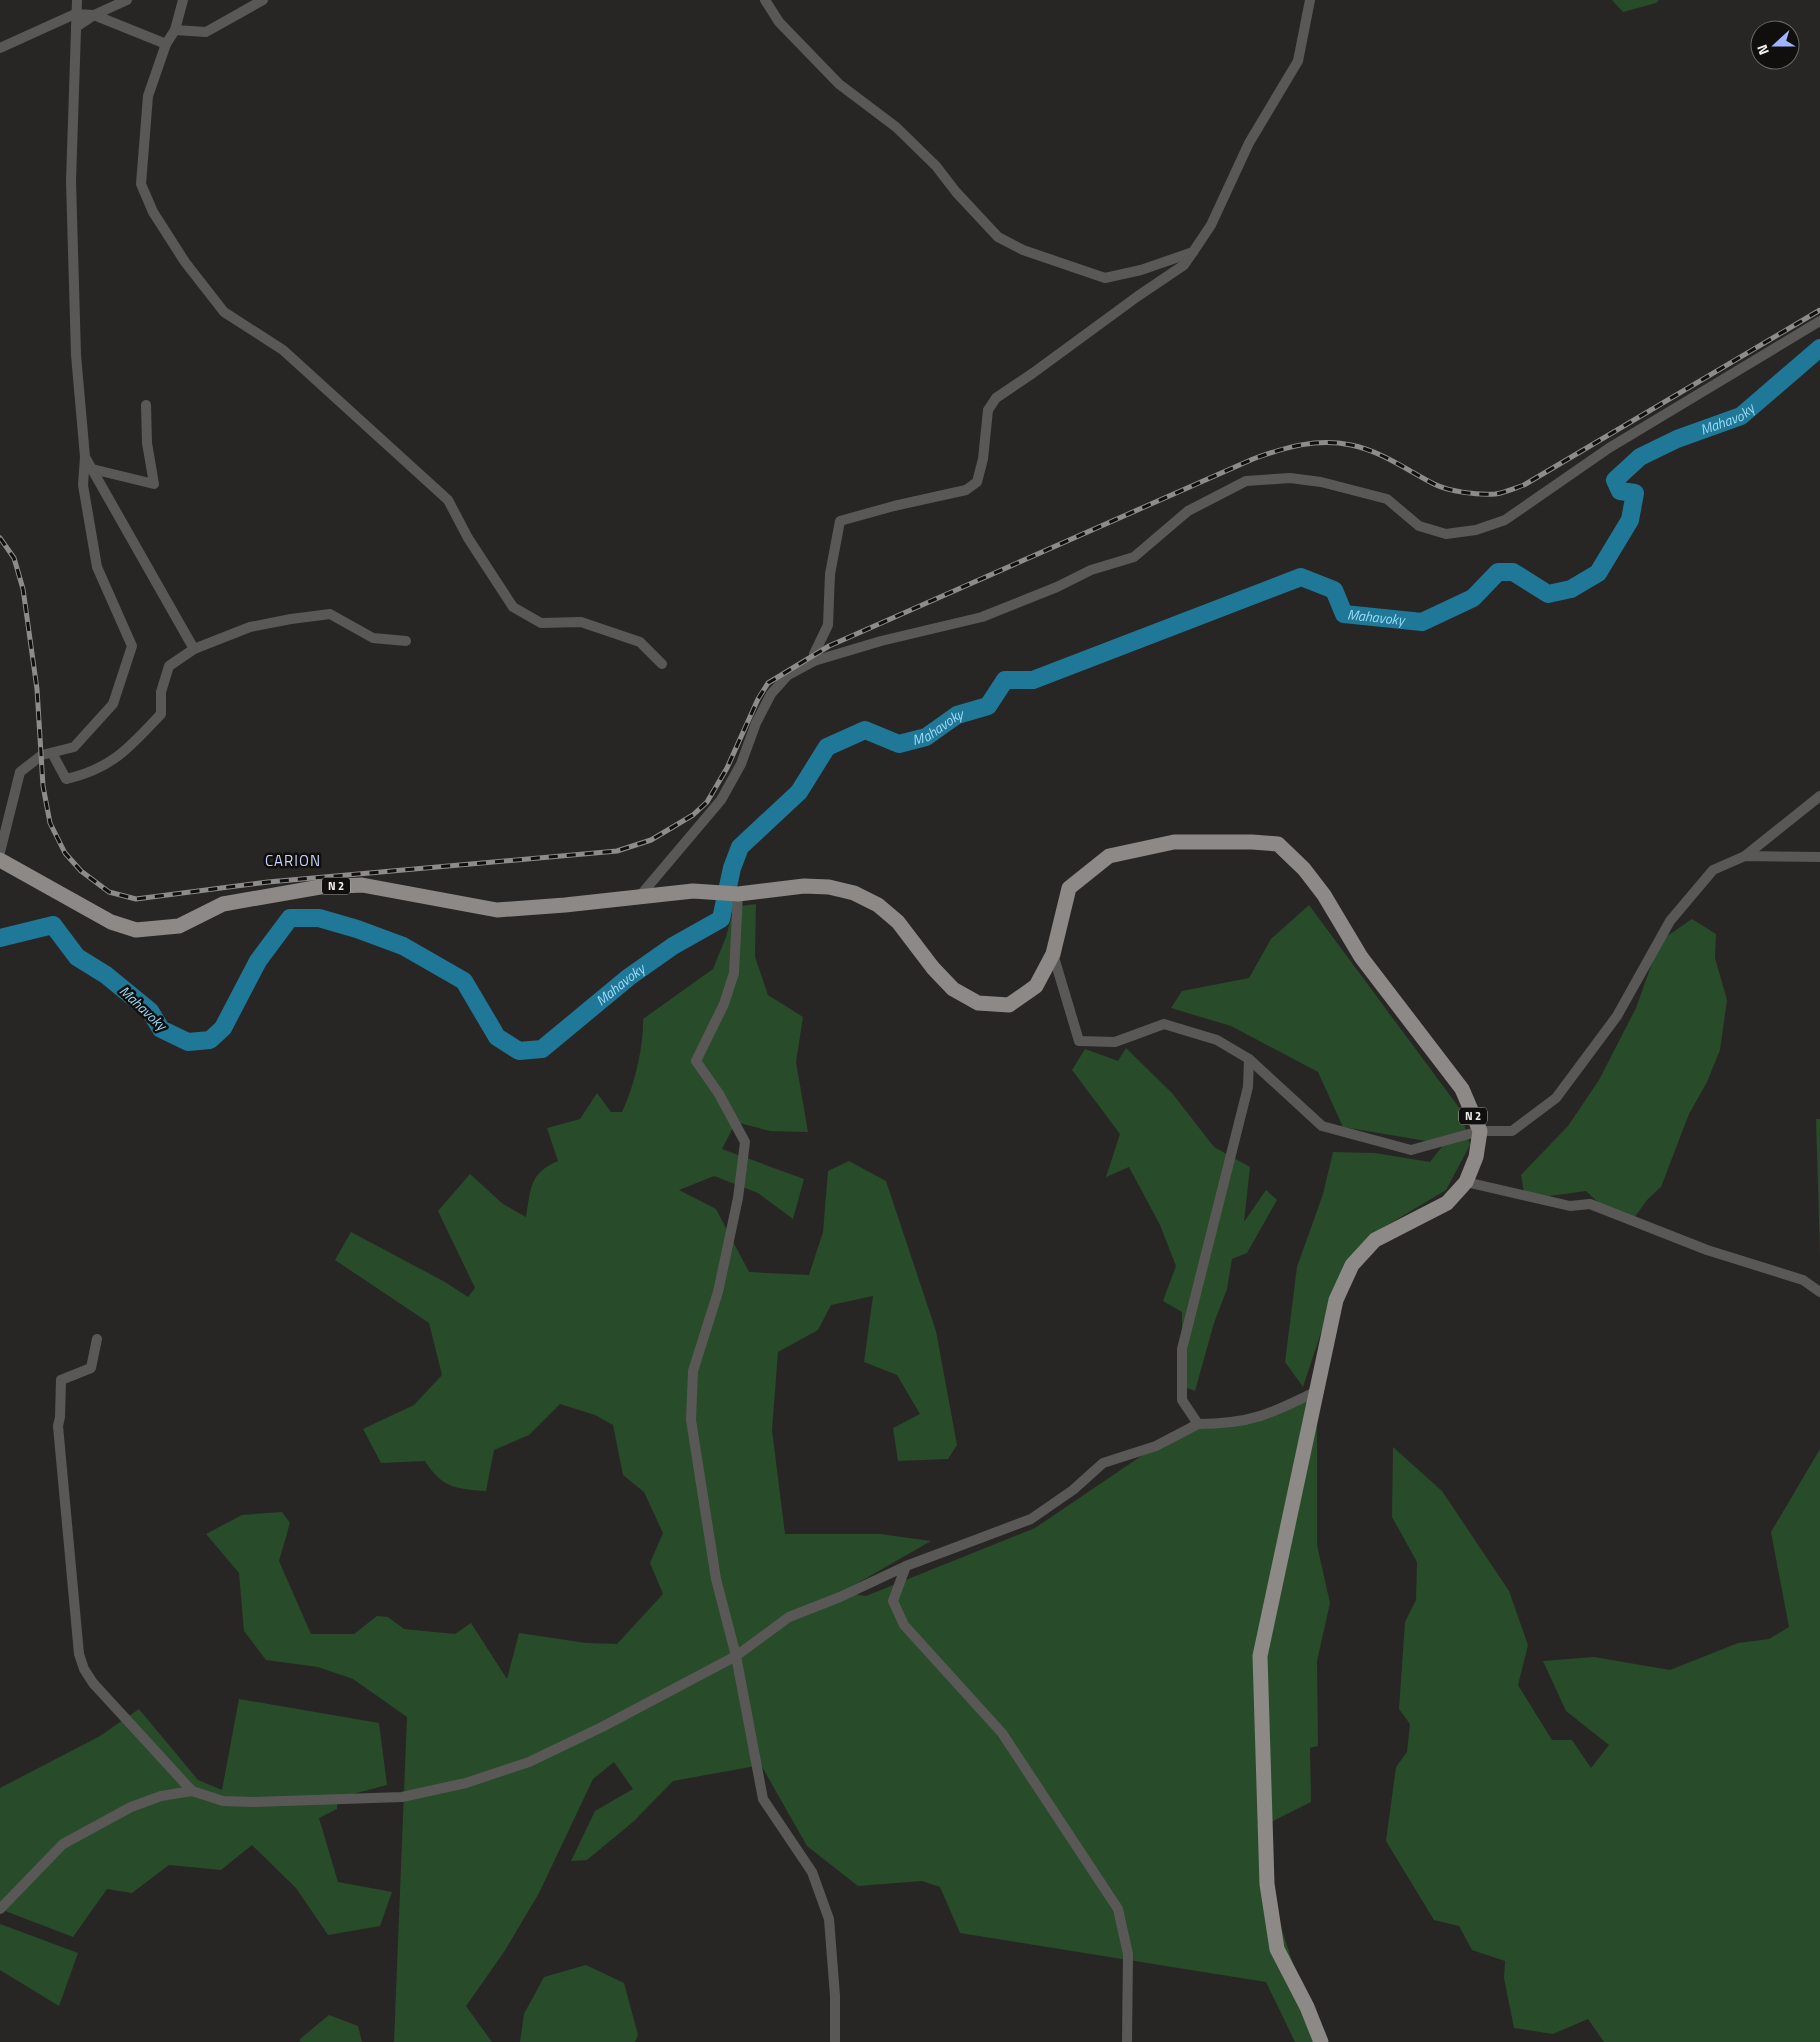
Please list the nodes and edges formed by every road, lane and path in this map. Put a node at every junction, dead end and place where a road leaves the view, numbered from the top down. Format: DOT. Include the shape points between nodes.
graph roads {
  1 [pos="77,0"];
  2 [pos="127,0"];
  3 [pos="183,0"];
  4 [pos="263,0"];
  5 [pos="765,0"];
  6 [pos="1310,0"];
  7 [pos="76,14"];
  8 [pos="94,15"];
  9 [pos="76,27"];
  10 [pos="175,30"];
  11 [pos="166,44"];
  12 [pos="0,48"];
  13 [pos="1192,252"];
  14 [pos="1820,321"];
  15 [pos="146,405"];
  16 [pos="86,456"];
  17 [pos="92,469"];
  18 [pos="406,641"];
  19 [pos="194,649"];
  20 [pos="814,661"];
  21 [pos="662,664"];
  22 [pos="52,753"];
  23 [pos="1820,796"];
  24 [pos="0,852"];
  25 [pos="1745,856"];
  26 [pos="1820,857"];
  27 [pos="0,860"];
  28 [pos="738,894"];
  29 [pos="639,897"];
  30 [pos="1052,954"];
  31 [pos="1249,1059"];
  32 [pos="1480,1131"];
  33 [pos="1466,1182"];
  34 [pos="1820,1292"];
  35 [pos="97,1340"];
  36 [pos="1316,1391"];
  37 [pos="1198,1424"];
  38 [pos="906,1566"];
  39 [pos="736,1656"];
  40 [pos="192,1791"];
  41 [pos="0,1909"];
  42 [pos="835,2042"];
  43 [pos="1127,2042"];
  44 [pos="1320,2042"];
  1 -- 7 [label="street"];
  2 -- 8 [label="street"];
  3 -- 10 [label="street"];
  4 -- 10 [label="street" via="206,32"];
  5 -- 13 [label="street" via="779,22 839,84 896,127 936,166 998,237 1023,250 1104,278 1141,270"];
  6 -- 13 [label="street" via="1298,61 1249,142 1212,226"];
  7 -- 8 [label="street"];
  7 -- 9 [label="street"];
  7 -- 12 [label="street"];
  8 -- 9 [label="street"];
  8 -- 11 [label="street"];
  9 -- 16 [label="street" via="72,181 76,355"];
  10 -- 11 [label="street"];
  11 -- 21 [label="street" via="148,96 141,184 153,212 185,262 224,312 283,350 448,500 468,538 513,607 542,623 581,622 640,642"];
  13 -- 20 [label="street" via="1184,265 996,398 988,410 977,482 966,490 840,521 830,574 828,625 814,654"];
  14 -- 20 [label="street" via="1609,448 1505,520 1476,530 1446,534 1419,526 1387,499 1321,482 1290,478 1246,481 1188,511 1134,557 1091,570 982,618 881,641"];
  15 -- 17 [label="street" via="154,484"];
  16 -- 17 [label="street"];
  16 -- 22 [label="street" via="82,485 98,567 132,646 113,704 74,747"];
  17 -- 19 [label="street"];
  18 -- 19 [label="street" via="373,638 330,614 250,627"];
  19 -- 22 [label="street" via="170,666 161,692 162,714 123,754 85,775 66,779"];
  20 -- 29 [label="street" via="788,675 771,694 741,764 721,800"];
  22 -- 24 [label="street" via="42,755 20,772"];
  23 -- 25 [label="street"];
  25 -- 26 [label="street"];
  25 -- 32 [label="street" via="1714,870 1670,921 1616,1016 1556,1098 1512,1131"];
  27 -- 29 [label="main road, N 2" via="111,922 136,930 179,926 223,904 320,887 362,886 497,910"];
  28 -- 29 [label="main road, N 2" via="693,891"];
  28 -- 30 [label="main road, N 2" via="804,886 829,886 854,893 878,905 898,922 953,989 978,1003 1009,1005 1036,986"];
  28 -- 39 [label="street" via="734,973 724,1004 696,1061 719,1094 745,1142 738,1198 718,1292 693,1371 691,1420 716,1579"];
  30 -- 31 [label="street" via="1079,1040 1115,1042 1164,1024 1217,1040"];
  30 -- 32 [label="main road, N 2" via="1069,888 1109,856 1174,842 1278,844 1324,894 1361,957 1462,1089"];
  31 -- 32 [label="street" via="1322,1126 1411,1150"];
  31 -- 37 [label="street" via="1248,1087 1182,1349 1182,1400"];
  32 -- 33 [label="main road, N 2" via="1476,1157"];
  33 -- 34 [label="street" via="1570,1206 1590,1204 1707,1250 1802,1280"];
  33 -- 36 [label="main road, N 2" via="1447,1203 1375,1240 1352,1265 1336,1300"];
  35 -- 40 [label="street" via="91,1368 61,1380 58,1426 79,1654 93,1683"];
  36 -- 37 [label="street" via="1272,1413 1232,1424"];
  36 -- 44 [label="main road, N 2" via="1260,1656 1267,1884 1277,1949"];
  37 -- 38 [label="street" via="1156,1446 1102,1463 1073,1490 1031,1519"];
  38 -- 39 [label="street" via="789,1617"];
  38 -- 43 [label="street" via="893,1601 904,1625 1002,1733 1118,1909 1128,1954"];
  39 -- 40 [label="street" via="529,1762 466,1783 402,1797 254,1802 223,1801"];
  39 -- 42 [label="street" via="762,1799 812,1872 829,1919"];
  40 -- 41 [label="street" via="161,1796 131,1807 63,1844"];
}
